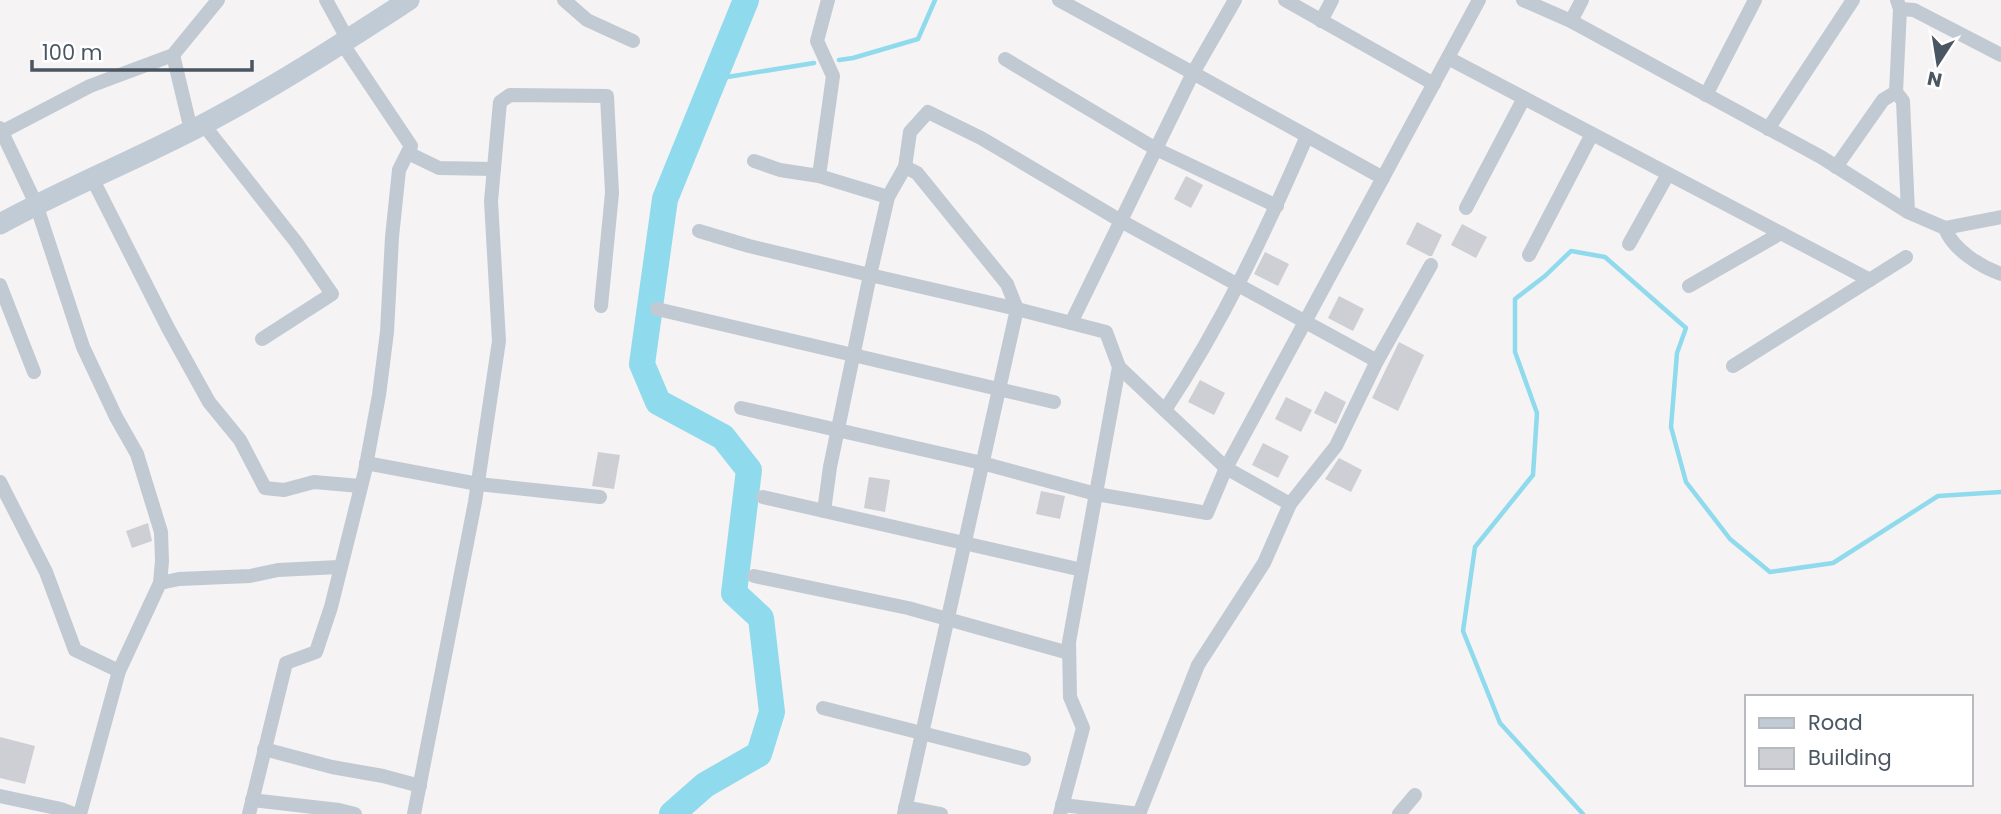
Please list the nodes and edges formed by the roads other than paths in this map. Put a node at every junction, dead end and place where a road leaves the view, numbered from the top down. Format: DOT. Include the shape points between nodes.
graph roads {
  1 [pos="218,0"];
  2 [pos="326,0"];
  3 [pos="410,0"];
  4 [pos="564,0"];
  5 [pos="828,0"];
  6 [pos="1059,0"];
  7 [pos="1235,0"];
  8 [pos="1285,0"];
  9 [pos="1332,0"];
  10 [pos="1479,0"];
  11 [pos="1523,0"];
  12 [pos="1581,0"];
  13 [pos="1755,0"];
  14 [pos="1853,0"];
  15 [pos="1898,5"];
  16 [pos="1321,21"];
  17 [pos="1571,21"];
  18 [pos="345,41"];
  19 [pos="633,41"];
  20 [pos="173,55"];
  21 [pos="2001,55"];
  22 [pos="1004,58"];
  23 [pos="1448,58"];
  24 [pos="1193,73"];
  25 [pos="1434,84"];
  26 [pos="1896,92"];
  27 [pos="1706,95"];
  28 [pos="1524,98"];
  29 [pos="197,127"];
  30 [pos="1768,129"];
  31 [pos="1,131"];
  32 [pos="1592,134"];
  33 [pos="1307,136"];
  34 [pos="1156,149"];
  35 [pos="408,153"];
  36 [pos="754,161"];
  37 [pos="905,167"];
  38 [pos="1836,167"];
  39 [pos="494,169"];
  40 [pos="1668,174"];
  41 [pos="819,176"];
  42 [pos="92,178"];
  43 [pos="1382,178"];
  44 [pos="888,197"];
  45 [pos="36,204"];
  46 [pos="1277,206"];
  47 [pos="1466,208"];
  48 [pos="1908,212"];
  49 [pos="2001,217"];
  50 [pos="1121,220"];
  51 [pos="0,224"];
  52 [pos="1945,229"];
  53 [pos="699,231"];
  54 [pos="1780,233"];
  55 [pos="1629,244"];
  56 [pos="1530,255"];
  57 [pos="1906,257"];
  58 [pos="1431,265"];
  59 [pos="2001,274"];
  60 [pos="870,275"];
  61 [pos="1870,280"];
  62 [pos="1238,284"];
  63 [pos="0,285"];
  64 [pos="1689,286"];
  65 [pos="601,306"];
  66 [pos="657,309"];
  67 [pos="1017,309"];
  68 [pos="1305,321"];
  69 [pos="1071,323"];
  70 [pos="262,339"];
  71 [pos="853,354"];
  72 [pos="1377,361"];
  73 [pos="1734,366"];
  74 [pos="1119,367"];
  75 [pos="34,372"];
  76 [pos="999,388"];
  77 [pos="1054,402"];
  78 [pos="741,408"];
  79 [pos="1165,410"];
  80 [pos="837,431"];
  81 [pos="366,463"];
  82 [pos="982,463"];
  83 [pos="1226,468"];
  84 [pos="0,482"];
  85 [pos="478,484"];
  86 [pos="360,486"];
  87 [pos="1096,494"];
  88 [pos="763,496"];
  89 [pos="600,497"];
  90 [pos="1290,504"];
  91 [pos="824,511"];
  92 [pos="964,544"];
  93 [pos="339,567"];
  94 [pos="1082,570"];
  95 [pos="754,576"];
  96 [pos="160,583"];
  97 [pos="947,619"];
  98 [pos="1069,653"];
  99 [pos="119,670"];
  100 [pos="823,708"];
  101 [pos="921,734"];
  102 [pos="264,750"];
  103 [pos="1024,759"];
  104 [pos="420,786"];
  105 [pos="1415,795"];
  106 [pos="0,796"];
  107 [pos="250,807"];
  108 [pos="1061,810"];
  109 [pos="905,811"];
  110 [pos="74,814"];
  111 [pos="80,814"];
  112 [pos="355,814"];
  113 [pos="414,814"];
  114 [pos="941,814"];
  115 [pos="1140,814"];
  116 [pos="1399,814"];
  1 -- 20 [label="street"];
  2 -- 18 [label="street"];
  3 -- 18 [label="street"];
  4 -- 19 [label="street" via="587,20"];
  5 -- 41 [label="street" via="817,41 833,76"];
  6 -- 24 [label="street"];
  7 -- 24 [label="street"];
  8 -- 16 [label="street"];
  9 -- 16 [label="street"];
  10 -- 23 [label="street"];
  11 -- 17 [label="street"];
  12 -- 17 [label="street"];
  13 -- 27 [label="street"];
  14 -- 30 [label="street"];
  15 -- 21 [label="street"];
  15 -- 26 [label="street"];
  16 -- 25 [label="street"];
  17 -- 27 [label="street"];
  18 -- 29 [label="street"];
  18 -- 35 [label="street" via="411,146"];
  20 -- 29 [label="street"];
  20 -- 31 [label="street" via="90,86"];
  22 -- 34 [label="street"];
  23 -- 25 [label="street"];
  23 -- 28 [label="street"];
  24 -- 33 [label="street"];
  24 -- 34 [label="street"];
  25 -- 43 [label="street"];
  26 -- 38 [label="street" via="1883,100"];
  26 -- 48 [label="street" via="1903,101"];
  27 -- 30 [label="street"];
  28 -- 32 [label="street"];
  28 -- 47 [label="street"];
  29 -- 42 [label="street"];
  29 -- 70 [label="street" via="296,242 332,294"];
  30 -- 38 [label="street"];
  31 -- 45 [label="street"];
  32 -- 40 [label="street"];
  32 -- 56 [label="street"];
  33 -- 43 [label="street"];
  33 -- 46 [label="street"];
  34 -- 46 [label="street"];
  34 -- 50 [label="street"];
  35 -- 39 [label="street" via="439,169"];
  35 -- 81 [label="street" via="399,170 387,332"];
  36 -- 41 [label="street"];
  37 -- 44 [label="street"];
  37 -- 50 [label="street" via="910,132 928,112"];
  37 -- 67 [label="street" via="917,173 1007,284"];
  38 -- 48 [label="street"];
  39 -- 65 [label="street" via="500,102 510,95 607,96 612,193"];
  39 -- 85 [label="street" via="491,201 499,341"];
  40 -- 54 [label="street"];
  40 -- 55 [label="street"];
  41 -- 44 [label="street"];
  42 -- 45 [label="street"];
  42 -- 86 [label="street" via="209,402 240,440 265,488 284,490 314,482"];
  43 -- 68 [label="street"];
  44 -- 60 [label="street"];
  45 -- 51 [label="street"];
  45 -- 96 [label="street" via="83,347 136,454 161,532"];
  46 -- 62 [label="street"];
  48 -- 52 [label="street"];
  49 -- 52 [label="street"];
  50 -- 62 [label="street"];
  50 -- 69 [label="street"];
  52 -- 59 [label="street" via="1948,238 1982,268"];
  53 -- 60 [label="street"];
  54 -- 61 [label="street"];
  54 -- 64 [label="street"];
  57 -- 61 [label="street"];
  58 -- 72 [label="street"];
  60 -- 67 [label="street"];
  60 -- 71 [label="street"];
  61 -- 73 [label="street"];
  62 -- 68 [label="street"];
  62 -- 79 [label="street"];
  63 -- 75 [label="street"];
  66 -- 71 [label="street"];
  67 -- 69 [label="street"];
  67 -- 76 [label="street"];
  68 -- 72 [label="street"];
  68 -- 83 [label="street"];
  69 -- 74 [label="street" via="1106,332"];
  71 -- 76 [label="street"];
  71 -- 80 [label="street"];
  72 -- 90 [label="street" via="1336,446"];
  74 -- 79 [label="street"];
  74 -- 87 [label="street"];
  76 -- 77 [label="street"];
  76 -- 82 [label="street"];
  78 -- 80 [label="street"];
  79 -- 83 [label="street"];
  80 -- 82 [label="street"];
  80 -- 91 [label="street"];
  81 -- 85 [label="street"];
  81 -- 86 [label="street"];
  82 -- 87 [label="street"];
  82 -- 92 [label="street"];
  83 -- 87 [label="street" via="1206,513"];
  83 -- 90 [label="street"];
  84 -- 99 [label="street" via="46,572 75,650"];
  85 -- 89 [label="street"];
  85 -- 104 [label="street"];
  86 -- 93 [label="street"];
  87 -- 94 [label="street"];
  88 -- 91 [label="street"];
  90 -- 115 [label="street" via="1264,563 1198,665"];
  91 -- 92 [label="street"];
  92 -- 94 [label="street"];
  92 -- 97 [label="street"];
  93 -- 96 [label="street"];
  93 -- 102 [label="street" via="316,652 286,663"];
  94 -- 98 [label="street"];
  95 -- 97 [label="street"];
  96 -- 99 [label="street"];
  97 -- 98 [label="street"];
  97 -- 101 [label="street"];
  98 -- 108 [label="street" via="1070,697 1083,728"];
  99 -- 111 [label="street"];
  100 -- 101 [label="street"];
  101 -- 103 [label="street"];
  101 -- 109 [label="street"];
  102 -- 104 [label="street"];
  102 -- 107 [label="street"];
  104 -- 113 [label="street"];
  105 -- 116 [label="street"];
  106 -- 110 [label="street"];
  107 -- 112 [label="street"];
  108 -- 115 [label="street"];
  109 -- 114 [label="street"];
}
